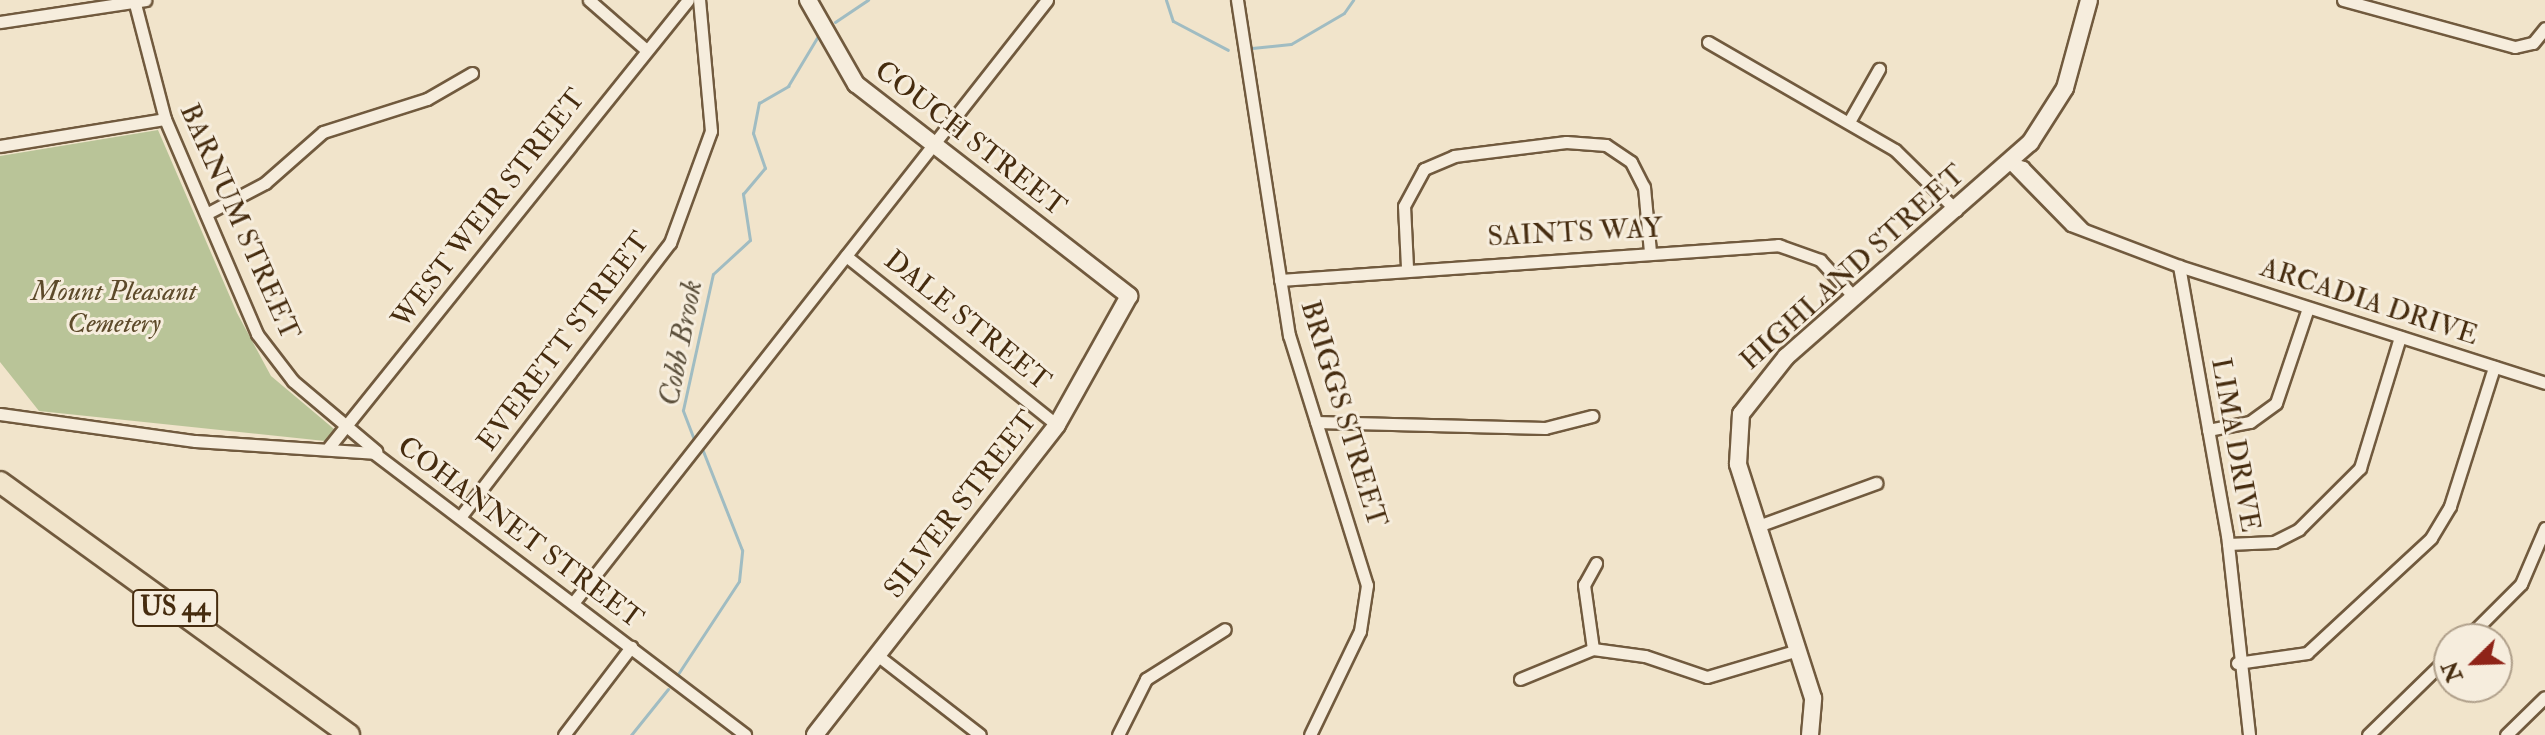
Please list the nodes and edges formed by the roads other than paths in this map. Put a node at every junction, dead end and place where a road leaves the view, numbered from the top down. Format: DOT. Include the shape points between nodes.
graph roads {
  1 [pos="134,0"];
  2 [pos="145,0"];
  3 [pos="589,0"];
  4 [pos="688,0"];
  5 [pos="699,0"];
  6 [pos="808,0"];
  7 [pos="1047,0"];
  8 [pos="1237,0"];
  9 [pos="2089,0"];
  10 [pos="2343,0"];
  11 [pos="0,22"];
  12 [pos="2545,28"];
  13 [pos="1708,42"];
  14 [pos="644,48"];
  15 [pos="1879,69"];
  16 [pos="472,73"];
  17 [pos="165,119"];
  18 [pos="1850,120"];
  19 [pos="933,145"];
  20 [pos="0,146"];
  21 [pos="2010,163"];
  22 [pos="1956,210"];
  23 [pos="206,214"];
  24 [pos="1650,252"];
  25 [pos="846,256"];
  26 [pos="2179,266"];
  27 [pos="1407,267"];
  28 [pos="1280,280"];
  29 [pos="1129,296"];
  30 [pos="1854,297"];
  31 [pos="2308,308"];
  32 [pos="2400,337"];
  33 [pos="2494,367"];
  34 [pos="2545,383"];
  35 [pos="0,414"];
  36 [pos="1592,416"];
  37 [pos="1316,422"];
  38 [pos="1057,425"];
  39 [pos="347,429"];
  40 [pos="2208,430"];
  41 [pos="329,447"];
  42 [pos="389,461"];
  43 [pos="0,482"];
  44 [pos="1876,483"];
  45 [pos="461,516"];
  46 [pos="1758,526"];
  47 [pos="2545,528"];
  48 [pos="2228,544"];
  49 [pos="1596,563"];
  50 [pos="573,603"];
  51 [pos="2482,623"];
  52 [pos="1225,629"];
  53 [pos="631,647"];
  54 [pos="1593,649"];
  55 [pos="1798,650"];
  56 [pos="877,655"];
  57 [pos="2237,663"];
  58 [pos="2433,672"];
  59 [pos="1520,679"];
  60 [pos="2545,697"];
  61 [pos="349,735"];
  62 [pos="564,735"];
  63 [pos="745,735"];
  64 [pos="815,735"];
  65 [pos="980,735"];
  66 [pos="1118,735"];
  67 [pos="1310,735"];
  68 [pos="1810,735"];
  69 [pos="2249,735"];
  70 [pos="2368,735"];
  71 [pos="2506,735"];
  1 -- 2 [label="street"];
  1 -- 11 [label="street"];
  1 -- 17 [label="street, BARNUM STREET"];
  3 -- 14 [label="street"];
  4 -- 14 [label="street, WEST WEIR STREET"];
  5 -- 45 [label="street, EVERETT STREET" via="711,131 670,243"];
  6 -- 19 [label="street, COUCH STREET" via="848,76"];
  7 -- 19 [label="street"];
  8 -- 28 [label="street, BRIGGS STREET"];
  9 -- 21 [label="street, HIGHLAND STREET" via="2061,96"];
  10 -- 12 [label="street" via="2515,47 2533,43"];
  13 -- 18 [label="street"];
  14 -- 39 [label="street, WEST WEIR STREET"];
  15 -- 18 [label="street"];
  16 -- 23 [label="street" via="436,96 323,132 272,179"];
  17 -- 20 [label="street"];
  17 -- 23 [label="street, BARNUM STREET"];
  18 -- 22 [label="street" via="1895,150"];
  19 -- 25 [label="street"];
  19 -- 29 [label="street, COUCH STREET"];
  21 -- 22 [label="street, HIGHLAND STREET"];
  21 -- 26 [label="street" via="2023,167 2083,229"];
  22 -- 30 [label="street, HIGHLAND STREET"];
  23 -- 39 [label="street, BARNUM STREET" via="264,346"];
  24 -- 27 [label="street, SAINTS WAY"];
  24 -- 27 [label="street" via="1644,187 1631,162 1606,145 1566,142 1454,156 1424,169 1404,206"];
  24 -- 30 [label="street, SAINTS WAY" via="1790,246 1820,260"];
  25 -- 38 [label="street, DALE STREET"];
  25 -- 50 [label="street"];
  26 -- 31 [label="street, ARCADIA DRIVE"];
  26 -- 40 [label="street, LIMA DRIVE"];
  27 -- 28 [label="street, SAINTS WAY"];
  28 -- 37 [label="street, BRIGGS STREET"];
  29 -- 38 [label="street, SILVER STREET"];
  30 -- 46 [label="street, HIGHLAND STREET" via="1745,403 1737,452"];
  31 -- 32 [label="street, ARCADIA DRIVE"];
  31 -- 40 [label="street" via="2276,403 2250,422"];
  32 -- 33 [label="street, ARCADIA DRIVE"];
  32 -- 48 [label="street" via="2360,468 2299,529 2274,542"];
  33 -- 34 [label="street, ARCADIA DRIVE"];
  33 -- 57 [label="street" via="2450,506 2431,538 2307,653"];
  35 -- 41 [label="street, COHANNET STREET" via="205,442"];
  36 -- 37 [label="street" via="1545,428"];
  37 -- 67 [label="street, BRIGGS STREET" via="1367,597 1360,631"];
  38 -- 56 [label="street, SILVER STREET"];
  39 -- 41 [label="street, WEST WEIR STREET"];
  39 -- 42 [label="street, BARNUM STREET"];
  40 -- 48 [label="street, LIMA DRIVE"];
  41 -- 42 [label="street, COHANNET STREET"];
  42 -- 45 [label="street, COHANNET STREET"];
  43 -- 61 [label="highway, US 44"];
  44 -- 46 [label="street"];
  45 -- 50 [label="street, COHANNET STREET"];
  46 -- 55 [label="street, HIGHLAND STREET"];
  47 -- 51 [label="street" via="2521,584"];
  48 -- 57 [label="street, LIMA DRIVE"];
  49 -- 54 [label="street" via="1584,585"];
  50 -- 53 [label="street, COHANNET STREET"];
  52 -- 66 [label="street" via="1146,679"];
  53 -- 62 [label="street"];
  53 -- 63 [label="street, COHANNET STREET"];
  54 -- 55 [label="street" via="1645,656 1707,677"];
  54 -- 59 [label="street"];
  55 -- 68 [label="street, HIGHLAND STREET" via="1813,698"];
  56 -- 64 [label="street, SILVER STREET"];
  56 -- 65 [label="street"];
  57 -- 69 [label="street, LIMA DRIVE"];
  58 -- 70 [label="street"];
  60 -- 71 [label="street"];
}
